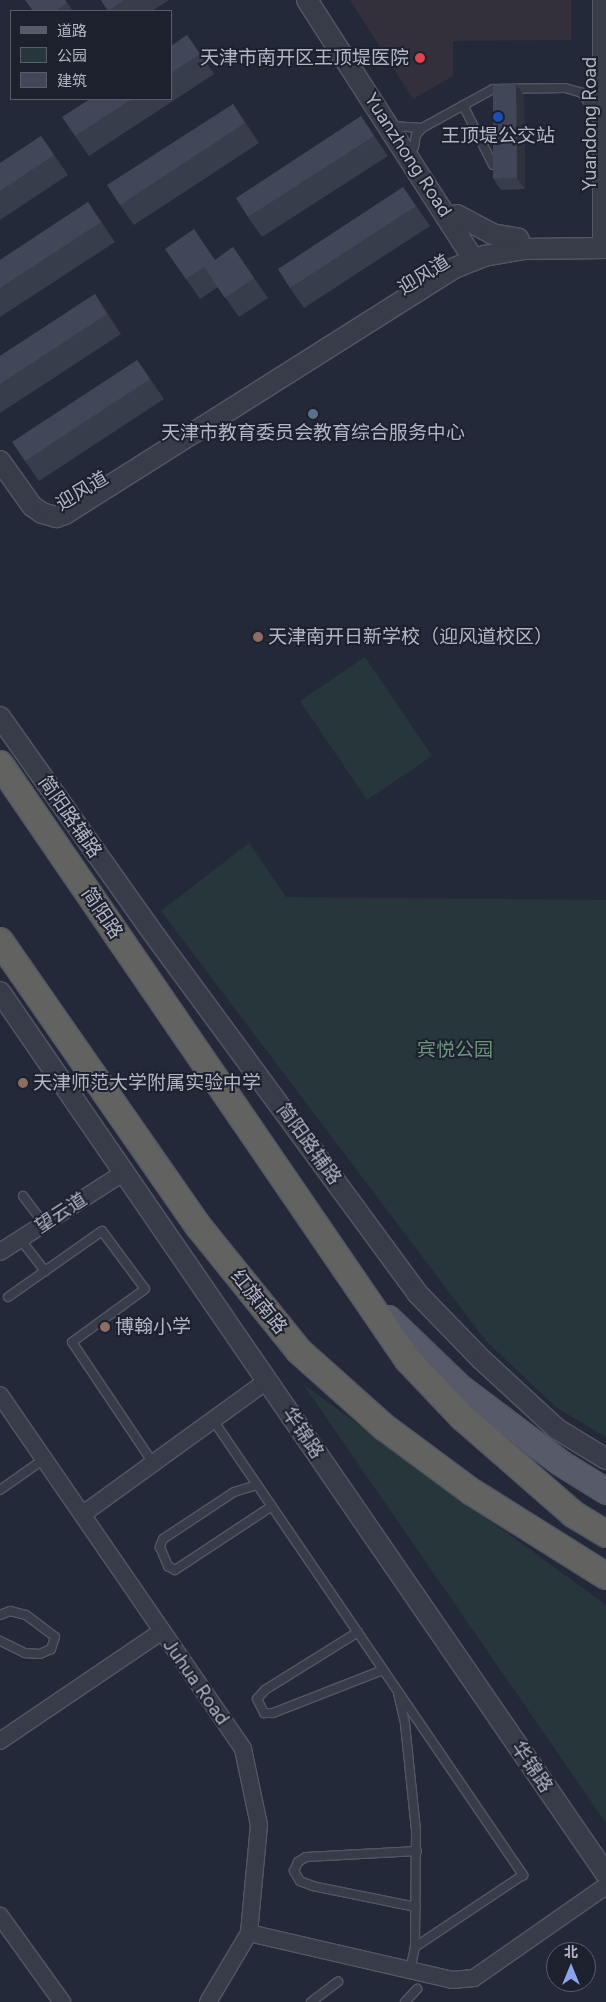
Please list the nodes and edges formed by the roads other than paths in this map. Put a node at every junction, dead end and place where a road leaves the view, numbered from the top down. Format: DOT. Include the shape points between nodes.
graph roads {
  1 [pos="307,0"];
  2 [pos="318,0"];
  3 [pos="590,0"];
  4 [pos="603,0"];
  5 [pos="463,105"];
  6 [pos="590,105"];
  7 [pos="395,127"];
  8 [pos="422,128"];
  9 [pos="414,147"];
  10 [pos="492,165"];
  11 [pos="457,215"];
  12 [pos="519,239"];
  13 [pos="601,242"];
  14 [pos="476,252"];
  15 [pos="0,460"];
  16 [pos="0,718"];
  17 [pos="0,764"];
  18 [pos="0,940"];
  19 [pos="0,992"];
  20 [pos="123,1173"];
  21 [pos="23,1196"];
  22 [pos="44,1224"];
  23 [pos="20,1239"];
  24 [pos="0,1252"];
  25 [pos="45,1272"];
  26 [pos="368,1297"];
  27 [pos="8,1298"];
  28 [pos="268,1380"];
  29 [pos="0,1395"];
  30 [pos="213,1420"];
  31 [pos="44,1459"];
  32 [pos="606,1459"];
  33 [pos="153,1463"];
  34 [pos="257,1485"];
  35 [pos="0,1490"];
  36 [pos="606,1492"];
  37 [pos="272,1506"];
  38 [pos="83,1514"];
  39 [pos="606,1534"];
  40 [pos="606,1576"];
  41 [pos="0,1615"];
  42 [pos="161,1632"];
  43 [pos="358,1632"];
  44 [pos="0,1641"];
  45 [pos="383,1670"];
  46 [pos="397,1689"];
  47 [pos="0,1741"];
  48 [pos="417,1851"];
  49 [pos="606,1874"];
  50 [pos="606,1886"];
  51 [pos="416,1907"];
  52 [pos="0,1916"];
  53 [pos="249,1933"];
  54 [pos="415,1947"];
  55 [pos="410,1971"];
  56 [pos="338,1982"];
  57 [pos="417,1989"];
  58 [pos="62,2002"];
  59 [pos="208,2002"];
  60 [pos="311,2002"];
  61 [pos="405,2002"];
  1 -- 7 [label="street, Yuanzhong Road"];
  2 -- 7 [label="street, Yuanzhong Road"];
  3 -- 6 [label="street, Yuandong Road"];
  4 -- 13 [label="street, Yuandong Road"];
  5 -- 6 [label="lane" via="488,90 509,88 573,89 585,96"];
  5 -- 8 [label="lane"];
  5 -- 10 [label="lane"];
  6 -- 13 [label="street, Yuandong Road" via="590,206"];
  7 -- 8 [label="lane"];
  7 -- 9 [label="street, Yuanzhong Road"];
  7 -- 14 [label="street, Yuanzhong Road"];
  8 -- 9 [label="lane" via="416,135"];
  9 -- 11 [label="street, Yuanzhong Road"];
  11 -- 12 [label="street" via="492,234"];
  11 -- 14 [label="street, Yuanzhong Road"];
  12 -- 13 [label="street, 迎风道"];
  12 -- 14 [label="street, 迎风道"];
  13 -- 14 [label="street, 迎风道"];
  14 -- 15 [label="street, 迎风道" via="58,508 42,513 23,496"];
  16 -- 32 [label="street, 简阳路辅路" via="147,925 418,1293 482,1360 557,1428"];
  17 -- 26 [label="highway, 简阳路"];
  18 -- 40 [label="highway, 红旗南路" via="199,1227 299,1351 384,1428 456,1480"];
  19 -- 20 [label="street, 华锦路"];
  20 -- 22 [label="street, 望云道"];
  20 -- 28 [label="street, 华锦路"];
  21 -- 22 [label="lane"];
  22 -- 23 [label="street, 望云道"];
  23 -- 24 [label="street, 望云道"];
  23 -- 25 [label="lane"];
  25 -- 27 [label="lane"];
  25 -- 33 [label="lane" via="102,1231 145,1289 72,1342"];
  26 -- 36 [label="main road" via="461,1388 560,1463"];
  26 -- 39 [label="highway" via="408,1360 462,1417 573,1514"];
  28 -- 30 [label="street"];
  28 -- 49 [label="street, 华锦路"];
  29 -- 31 [label="street, Juhua Road"];
  30 -- 33 [label="street"];
  30 -- 34 [label="lane"];
  31 -- 35 [label="lane"];
  31 -- 38 [label="street, Juhua Road"];
  33 -- 38 [label="street"];
  34 -- 37 [label="lane"];
  34 -- 37 [label="lane" via="234,1492 163,1539 160,1547 168,1566 175,1570"];
  37 -- 43 [label="lane"];
  38 -- 42 [label="street, Juhua Road"];
  41 -- 44 [label="lane" via="10,1611 26,1616 55,1637 51,1649 40,1654 25,1653"];
  42 -- 47 [label="street"];
  42 -- 53 [label="street, Juhua Road" via="243,1749 260,1825"];
  43 -- 45 [label="lane"];
  43 -- 45 [label="lane" via="265,1690 257,1699 264,1713 273,1713"];
  45 -- 46 [label="lane"];
  46 -- 48 [label="lane" via="405,1724"];
  46 -- 54 [label="lane" via="524,1875"];
  48 -- 51 [label="lane"];
  48 -- 51 [label="lane" via="306,1857 298,1862 294,1871 300,1882 313,1886"];
  50 -- 55 [label="street" via="474,1978 452,1980"];
  51 -- 54 [label="lane"];
  52 -- 58 [label="street"];
  53 -- 55 [label="street"];
  53 -- 59 [label="street, Juhua Road"];
  54 -- 55 [label="lane"];
  56 -- 60 [label="lane"];
  57 -- 61 [label="lane"];
}
